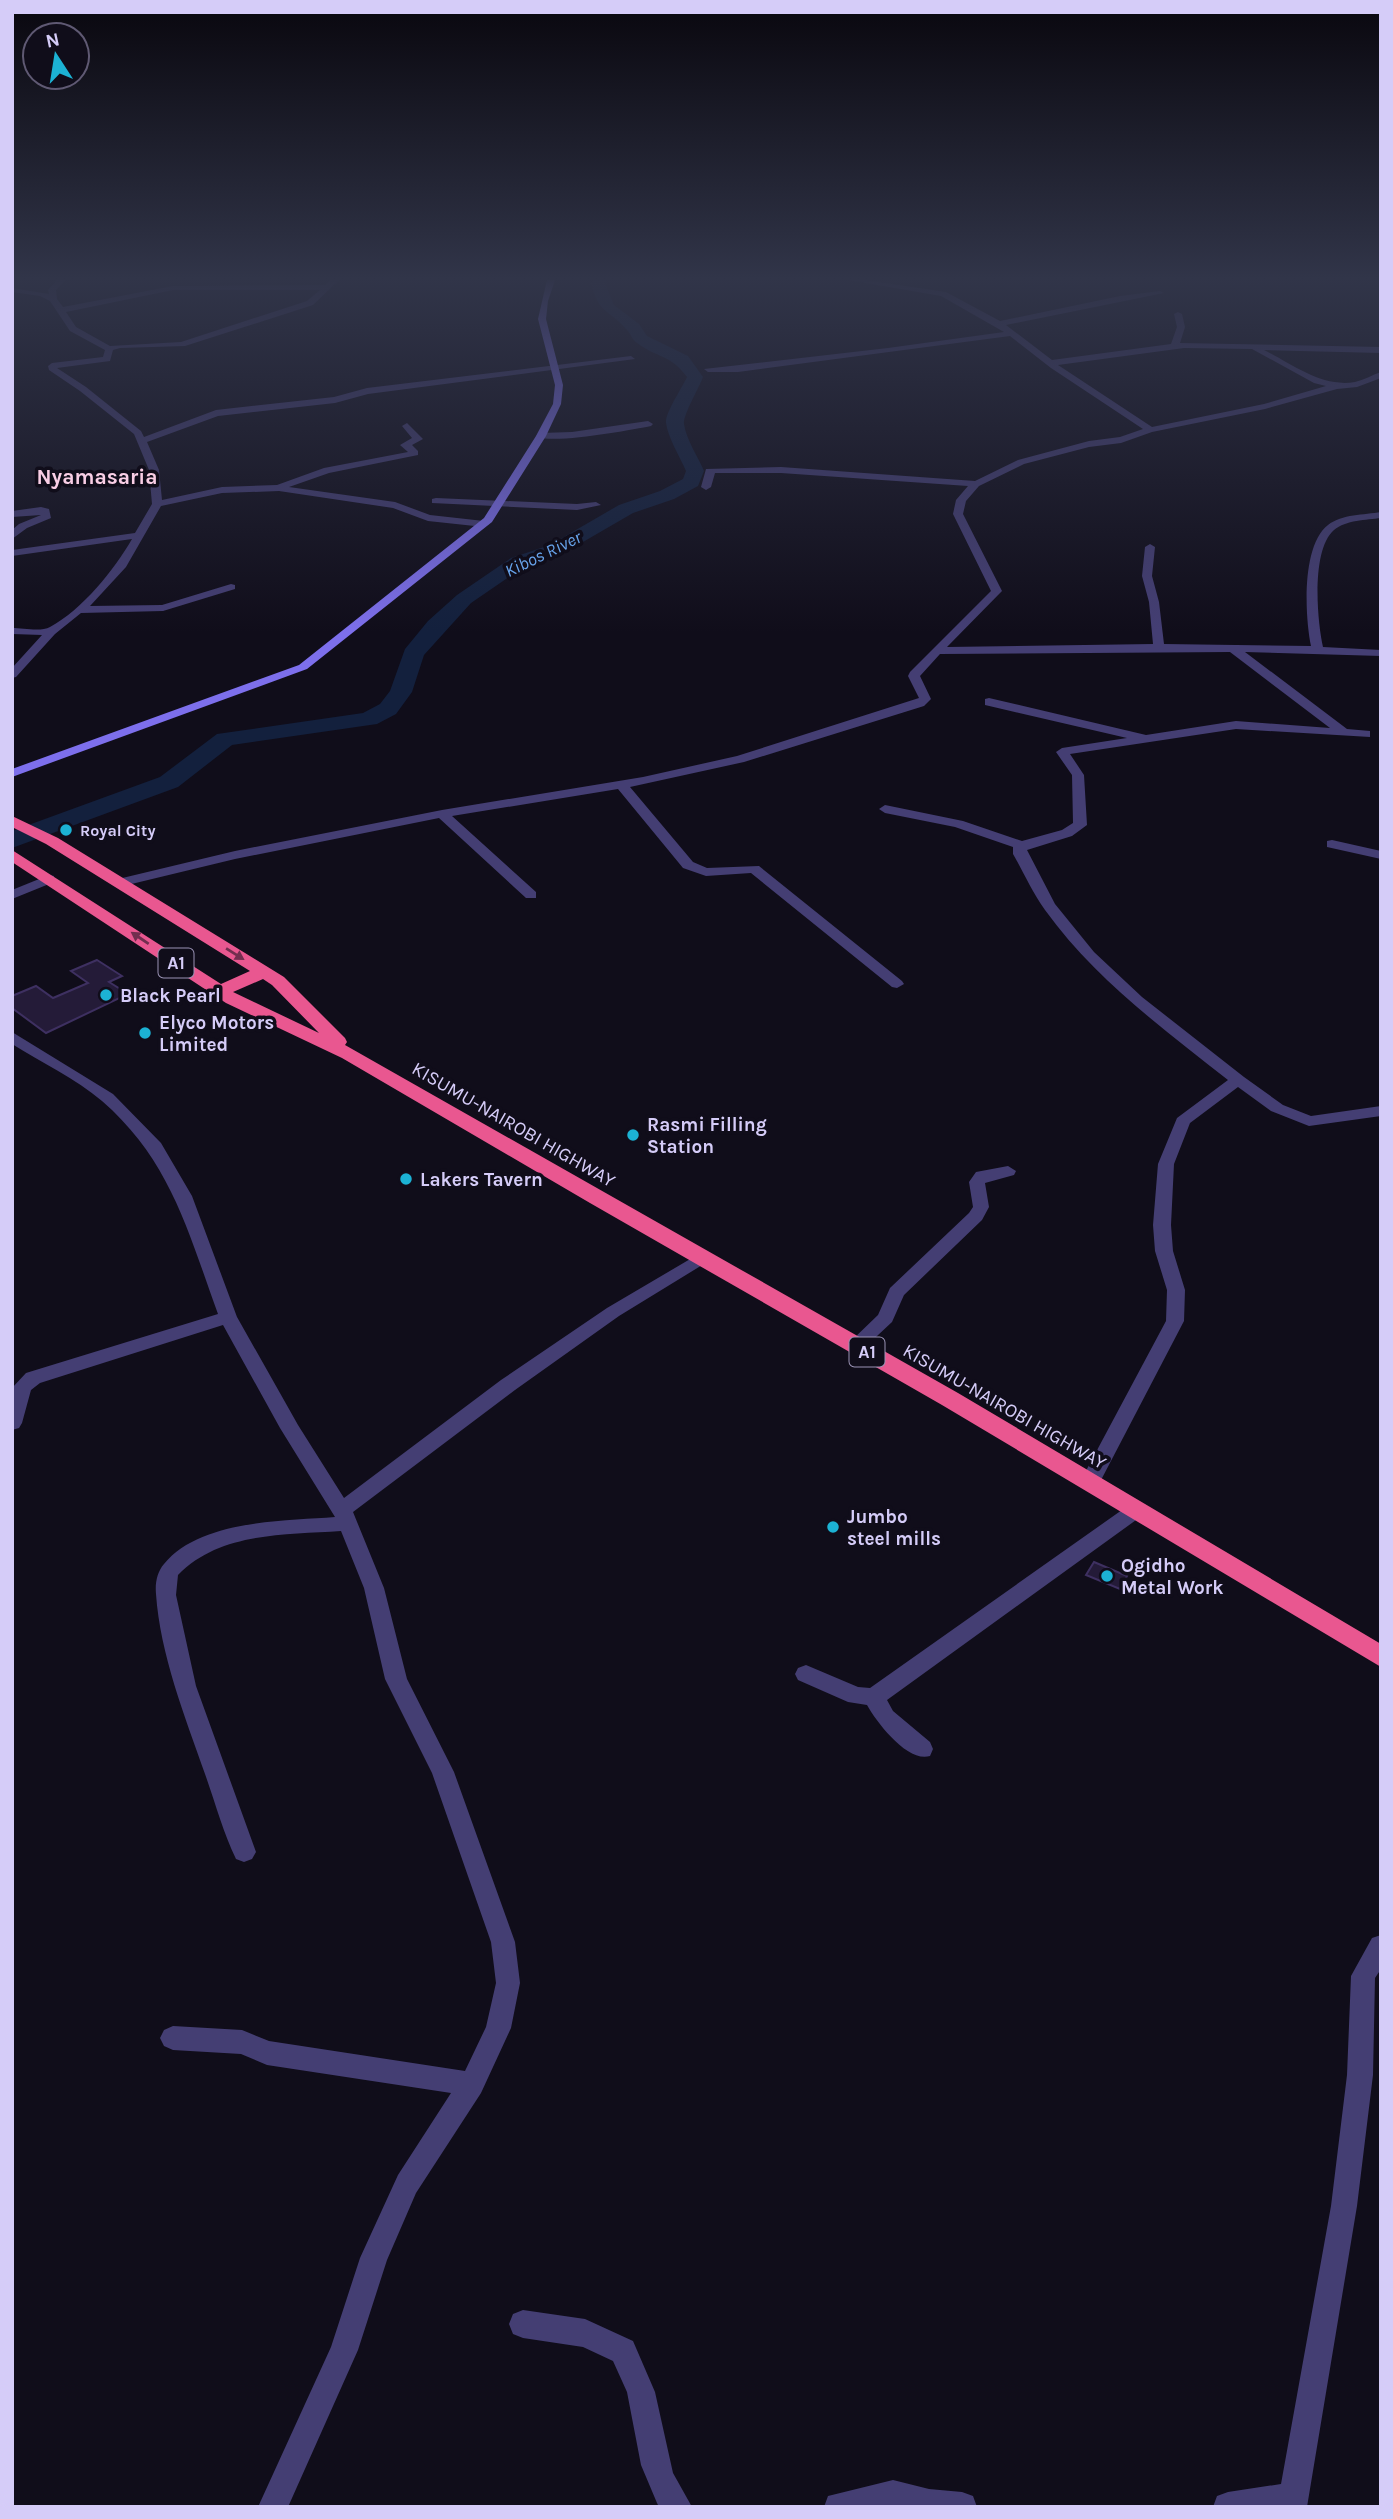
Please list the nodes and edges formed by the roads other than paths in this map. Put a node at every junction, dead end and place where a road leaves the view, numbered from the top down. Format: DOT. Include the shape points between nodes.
graph roads {
  1 [pos="92,398"];
  2 [pos="344,398"];
  3 [pos="558,398"];
  4 [pos="1102,398"];
  5 [pos="1291,398"];
  6 [pos="648,424"];
  7 [pos="407,426"];
  8 [pos="1150,430"];
  9 [pos="541,436"];
  10 [pos="142,441"];
  11 [pos="976,484"];
  12 [pos="706,487"];
  13 [pos="279,488"];
  14 [pos="436,501"];
  15 [pos="501,503"];
  16 [pos="157,504"];
  17 [pos="596,505"];
  18 [pos="12,514"];
  19 [pos="1381,515"];
  20 [pos="484,523"];
  21 [pos="141,534"];
  22 [pos="12,537"];
  23 [pos="1150,547"];
  24 [pos="12,553"];
  25 [pos="231,587"];
  26 [pos="78,610"];
  27 [pos="12,631"];
  28 [pos="51,632"];
  29 [pos="1159,648"];
  30 [pos="1232,648"];
  31 [pos="1318,650"];
  32 [pos="937,651"];
  33 [pos="1381,653"];
  34 [pos="12,675"];
  35 [pos="989,702"];
  36 [pos="1342,731"];
  37 [pos="1366,734"];
  38 [pos="1152,740"];
  39 [pos="12,773"];
  40 [pos="621,784"];
  41 [pos="885,809"];
  42 [pos="442,814"];
  43 [pos="13,821"];
  44 [pos="1332,844"];
  45 [pos="1021,848"];
  46 [pos="12,855"];
  47 [pos="1381,855"];
  48 [pos="49,879"];
  49 [pos="120,883"];
  50 [pos="13,894"];
  51 [pos="531,895"];
  52 [pos="264,972"];
  53 [pos="897,984"];
  54 [pos="220,992"];
  55 [pos="12,1037"];
  56 [pos="349,1054"];
  57 [pos="1238,1080"];
  58 [pos="1381,1111"];
  59 [pos="1008,1171"];
  60 [pos="703,1259"];
  61 [pos="228,1317"];
  62 [pos="856,1346"];
  63 [pos="12,1423"];
  64 [pos="1090,1482"];
  65 [pos="1136,1510"];
  66 [pos="345,1516"];
  67 [pos="1381,1657"];
  68 [pos="806,1674"];
  69 [pos="874,1697"];
  70 [pos="922,1749"];
  71 [pos="244,1852"];
  72 [pos="1381,1947"];
  73 [pos="173,2038"];
  74 [pos="472,2084"];
  75 [pos="523,2324"];
  76 [pos="1292,2502"];
  77 [pos="273,2507"];
  78 [pos="677,2507"];
  79 [pos="839,2507"];
  80 [pos="962,2507"];
  81 [pos="1228,2507"];
  1 -- 10 [label="street" via="128,423"];
  2 -- 10 [label="street" via="216,413"];
  3 -- 9 [label="main road"];
  4 -- 8 [label="street"];
  5 -- 8 [label="street"];
  6 -- 9 [label="street"];
  7 -- 13 [label="street" via="418,439 405,445 415,453 311,473"];
  8 -- 11 [label="street" via="1021,462"];
  9 -- 15 [label="main road"];
  10 -- 16 [label="street" via="154,470"];
  11 -- 12 [label="street" via="781,470 715,470 709,471"];
  11 -- 32 [label="street" via="961,500 959,521 997,591"];
  13 -- 16 [label="street" via="222,490"];
  13 -- 20 [label="street" via="395,505 428,519"];
  14 -- 15 [label="street"];
  15 -- 17 [label="street"];
  15 -- 20 [label="main road"];
  16 -- 21 [label="street"];
  18 -- 22 [label="street" via="41,510 47,516 23,526"];
  19 -- 31 [label="street" via="1331,526 1324,533 1314,563 1312,614"];
  20 -- 39 [label="main road" via="303,667"];
  21 -- 24 [label="street"];
  21 -- 26 [label="street" via="113,576"];
  23 -- 29 [label="street" via="1147,576"];
  25 -- 26 [label="street" via="163,608"];
  26 -- 28 [label="street"];
  27 -- 28 [label="street"];
  28 -- 34 [label="street"];
  29 -- 30 [label="street"];
  29 -- 32 [label="street"];
  30 -- 31 [label="street"];
  30 -- 36 [label="street"];
  31 -- 33 [label="street"];
  32 -- 40 [label="street" via="914,676 926,699 920,703 740,759"];
  35 -- 38 [label="street"];
  36 -- 37 [label="street"];
  36 -- 38 [label="street" via="1236,725"];
  38 -- 45 [label="street" via="1062,752 1078,775 1080,825"];
  40 -- 42 [label="street"];
  40 -- 53 [label="street" via="688,865 706,872 754,869"];
  41 -- 45 [label="street" via="958,824"];
  42 -- 49 [label="street"];
  42 -- 51 [label="street"];
  43 -- 49 [label="highway, A1"];
  44 -- 47 [label="street"];
  45 -- 57 [label="street" via="1020,854 1049,906 1084,950 1157,1017"];
  46 -- 48 [label="highway, A1"];
  48 -- 50 [label="street"];
  54 -- 48 [label="highway, A1, one-way"];
  49 -- 52 [label="highway, A1, one-way"];
  52 -- 54 [label="highway"];
  52 -- 56 [label="highway, A1"];
  54 -- 56 [label="highway, A1"];
  55 -- 61 [label="street" via="107,1097 155,1146 184,1196"];
  56 -- 60 [label="highway, KISUMU-NAIROBI HIGHWAY / A1"];
  57 -- 58 [label="street" via="1278,1108 1308,1121"];
  57 -- 64 [label="street" via="1183,1121 1166,1164 1162,1224 1164,1251 1176,1290 1175,1321"];
  59 -- 62 [label="street" via="982,1176 977,1182 981,1207 976,1216 896,1293 886,1318"];
  60 -- 62 [label="highway, KISUMU-NAIROBI HIGHWAY / A1"];
  60 -- 66 [label="street" via="602,1319 509,1385"];
  61 -- 63 [label="street" via="33,1378 22,1388"];
  61 -- 66 [label="street"];
  62 -- 64 [label="highway, KISUMU-NAIROBI HIGHWAY / A1"];
  64 -- 65 [label="highway, KISUMU-NAIROBI HIGHWAY / A1"];
  65 -- 67 [label="highway, KISUMU-NAIROBI HIGHWAY / A1"];
  65 -- 69 [label="street"];
  66 -- 71 [label="street" via="220,1538 169,1570 166,1595 185,1686"];
  66 -- 74 [label="street" via="374,1588 401,1691 443,1772 503,1942 508,1983 498,2028"];
  68 -- 69 [label="street" via="856,1696"];
  69 -- 70 [label="street" via="885,1717"];
  72 -- 76 [label="street" via="1363,1976 1360,2075 1344,2206"];
  73 -- 74 [label="street" via="242,2042 267,2053"];
  74 -- 77 [label="street" via="407,2184 374,2258 344,2350"];
  75 -- 78 [label="street" via="585,2333 624,2351 641,2393 650,2450 662,2487"];
  76 -- 81 [label="street"];
  79 -- 80 [label="street" via="893,2495"];
}
